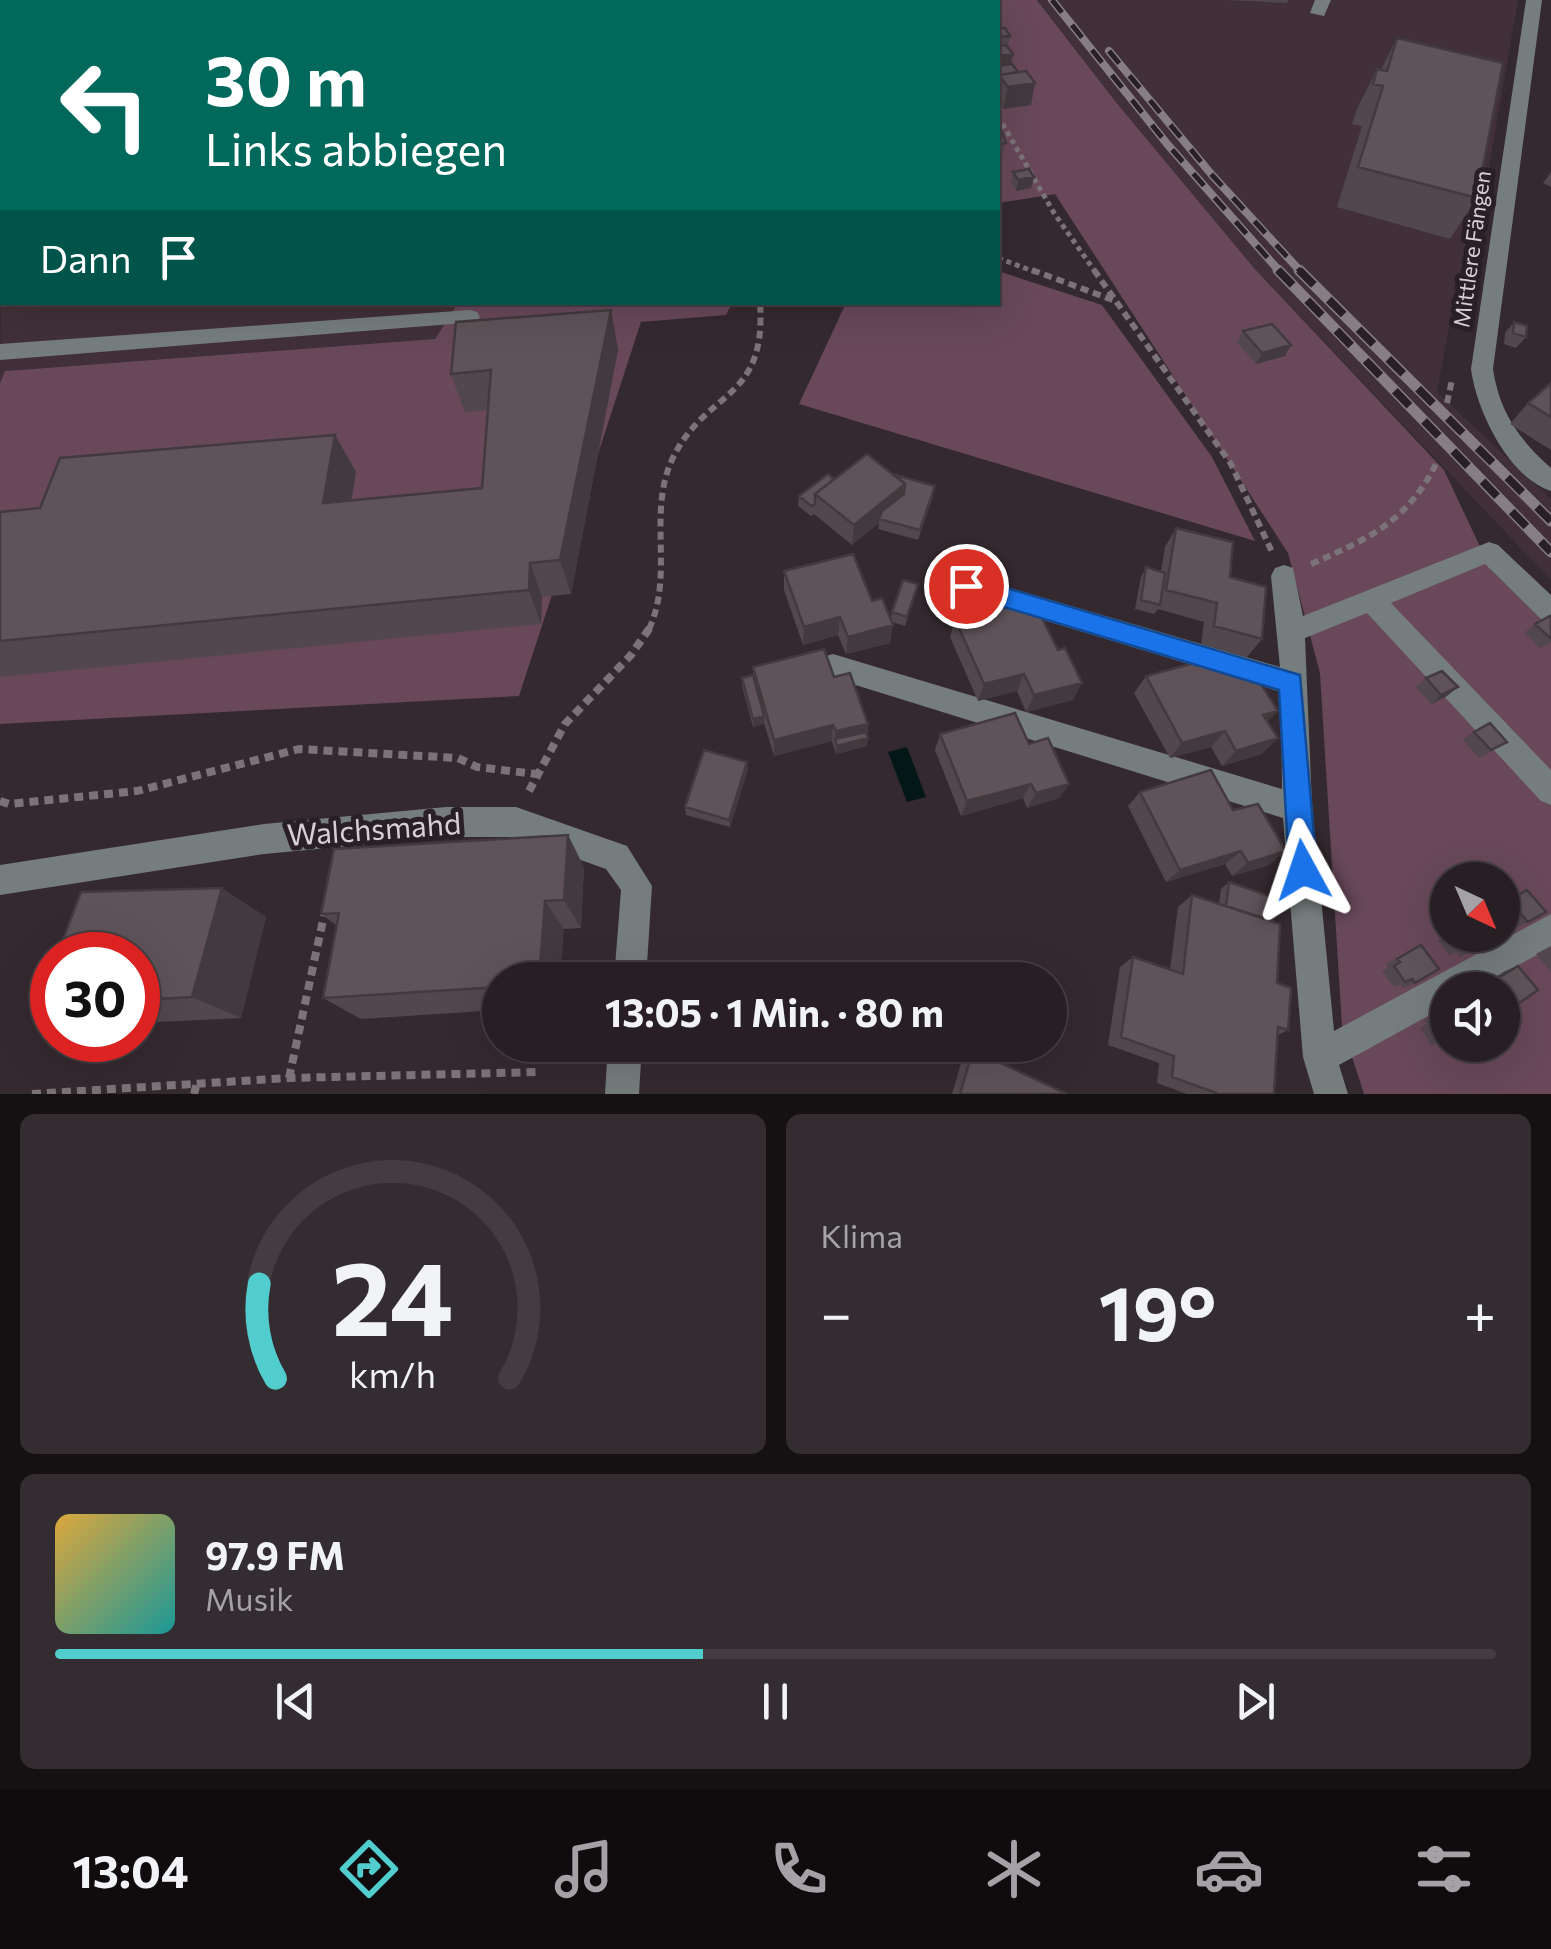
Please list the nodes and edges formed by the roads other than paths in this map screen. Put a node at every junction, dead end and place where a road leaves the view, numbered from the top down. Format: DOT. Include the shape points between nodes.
graph roads {
  1 [pos="1534,0"];
  2 [pos="470,317"];
  3 [pos="2,357"];
  4 [pos="1551,482"];
  5 [pos="1284,576"];
  6 [pos="966,586"];
  7 [pos="1370,599"];
  8 [pos="1551,612"];
  9 [pos="1294,630"];
  10 [pos="832,666"];
  11 [pos="1292,682"];
  12 [pos="1551,791"];
  13 [pos="1297,808"];
  14 [pos="0,880"];
  15 [pos="1551,930"];
  16 [pos="631,962"];
  17 [pos="1320,1057"];
  18 [pos="625,1062"];
  19 [pos="622,1094"];
  20 [pos="1331,1094"];
  1 -- 4 [label="street, Mittlere Fängen" via="1532,53 1482,368 1484,396 1503,432"];
  2 -- 3 [label="street"];
  5 -- 9 [label="street"];
  6 -- 11 [label="street"];
  7 -- 8 [label="street" via="1489,552"];
  7 -- 9 [label="street"];
  7 -- 12 [label="street"];
  9 -- 11 [label="street"];
  10 -- 13 [label="street"];
  11 -- 13 [label="street"];
  13 -- 17 [label="street"];
  14 -- 16 [label="street, Walchsmahd" via="264,838 516,822 616,857 637,886"];
  15 -- 17 [label="street"];
  17 -- 20 [label="street"];
  18 -- 19 [label="street"];
}
